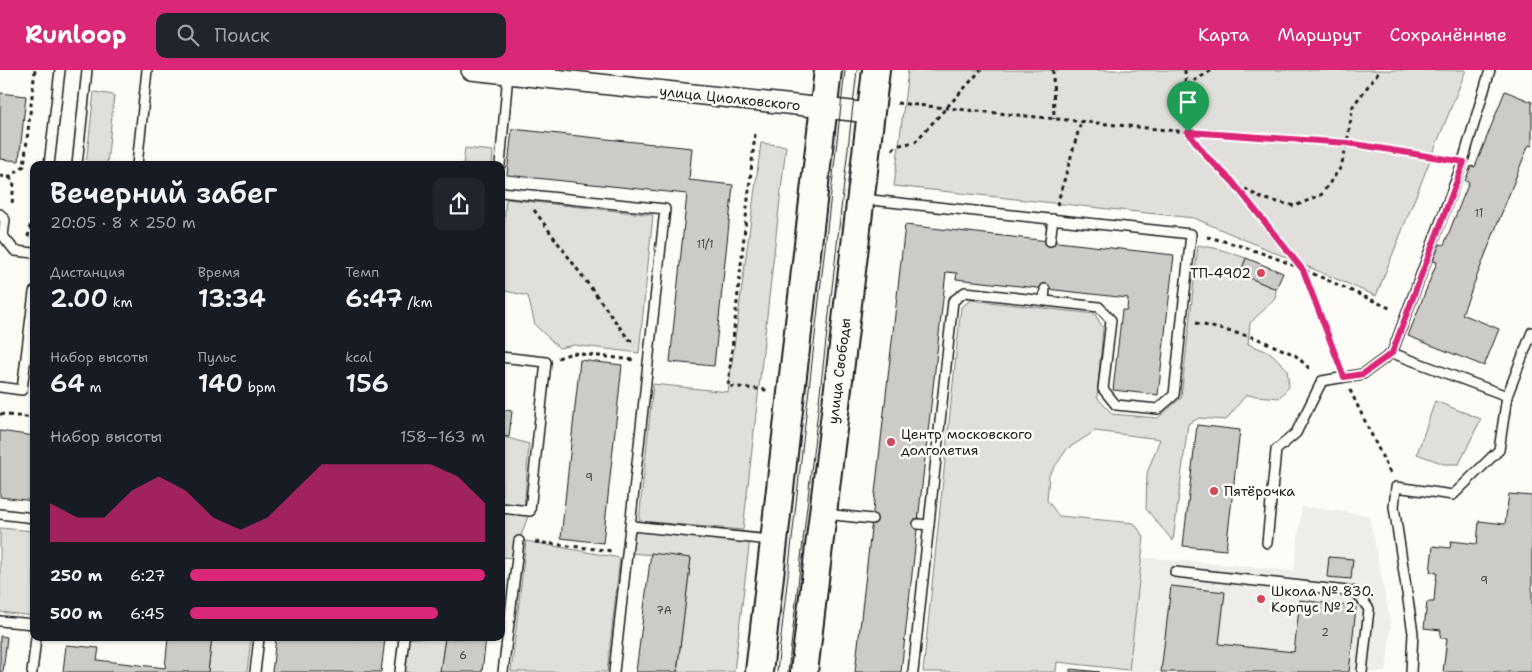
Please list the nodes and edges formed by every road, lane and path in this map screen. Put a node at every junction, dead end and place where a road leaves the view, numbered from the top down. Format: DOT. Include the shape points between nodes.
graph roads {
  1 [pos="35,70"];
  2 [pos="60,70"];
  3 [pos="88,70"];
  4 [pos="147,70"];
  5 [pos="471,70"];
  6 [pos="828,70"];
  7 [pos="876,70"];
  8 [pos="982,70"];
  9 [pos="1053,70"];
  10 [pos="1185,70"];
  11 [pos="1212,70"];
  12 [pos="1380,70"];
  13 [pos="1490,70"];
  14 [pos="508,74"];
  15 [pos="576,76"];
  16 [pos="1187,85"];
  17 [pos="897,104"];
  18 [pos="824,108"];
  19 [pos="946,109"];
  20 [pos="870,113"];
  21 [pos="1054,120"];
  22 [pos="1081,122"];
  23 [pos="1188,132"];
  24 [pos="755,134"];
  25 [pos="1348,143"];
  26 [pos="892,150"];
  27 [pos="49,161"];
  28 [pos="77,161"];
  29 [pos="138,161"];
  30 [pos="500,161"];
  31 [pos="1464,162"];
  32 [pos="0,176"];
  33 [pos="1232,181"];
  34 [pos="505,192"];
  35 [pos="521,194"];
  36 [pos="860,198"];
  37 [pos="1058,200"];
  38 [pos="0,214"];
  39 [pos="1053,219"];
  40 [pos="1201,236"];
  41 [pos="1050,241"];
  42 [pos="30,253"];
  43 [pos="1303,270"];
  44 [pos="1045,289"];
  45 [pos="1044,300"];
  46 [pos="1406,316"];
  47 [pos="1193,322"];
  48 [pos="30,325"];
  49 [pos="1532,332"];
  50 [pos="651,342"];
  51 [pos="1392,353"];
  52 [pos="505,357"];
  53 [pos="546,362"];
  54 [pos="649,362"];
  55 [pos="1344,377"];
  56 [pos="1322,381"];
  57 [pos="0,387"];
  58 [pos="767,390"];
  59 [pos="1507,396"];
  60 [pos="0,414"];
  61 [pos="30,418"];
  62 [pos="1396,487"];
  63 [pos="505,508"];
  64 [pos="0,514"];
  65 [pos="822,514"];
  66 [pos="30,518"];
  67 [pos="872,519"];
  68 [pos="918,524"];
  69 [pos="929,525"];
  70 [pos="632,526"];
  71 [pos="520,541"];
  72 [pos="774,541"];
  73 [pos="1267,543"];
  74 [pos="628,553"];
  75 [pos="1175,572"];
  76 [pos="0,621"];
  77 [pos="30,624"];
  78 [pos="36,641"];
  79 [pos="259,641"];
  80 [pos="404,641"];
  81 [pos="32,672"];
  82 [pos="255,672"];
  83 [pos="400,672"];
  84 [pos="504,672"];
  85 [pos="614,672"];
  86 [pos="759,672"];
  87 [pos="804,672"];
  88 [pos="914,672"];
  89 [pos="1362,672"];
  90 [pos="1411,672"];
  1 -- 32 [label="path" via="24,166 9,177"];
  2 -- 27 [label="lane"];
  3 -- 28 [label="lane"];
  4 -- 29 [label="lane"];
  5 -- 14 [label="street, улица Циолковского"];
  6 -- 18 [label="main road"];
  7 -- 20 [label="main road, улица Свободы"];
  8 -- 19 [label="path"];
  9 -- 21 [label="path"];
  10 -- 16 [label="path"];
  11 -- 16 [label="path"];
  12 -- 25 [label="path" via="1353,106"];
  13 -- 31 [label="lane"];
  14 -- 15 [label="street, улица Циолковского"];
  14 -- 30 [label="lane"];
  15 -- 18 [label="street, улица Циолковского"];
  16 -- 23 [label="path"];
  17 -- 19 [label="path"];
  18 -- 20 [label="street, улица Циолковского"];
  18 -- 72 [label="main road"];
  19 -- 21 [label="path"];
  19 -- 26 [label="path" via="915,142"];
  20 -- 36 [label="main road, улица Свободы"];
  21 -- 22 [label="path"];
  22 -- 23 [label="path"];
  22 -- 37 [label="path"];
  23 -- 25 [label="path"];
  23 -- 33 [label="path" via="1207,157"];
  24 -- 58 [label="path" via="728,386"];
  25 -- 31 [label="path"];
  25 -- 33 [label="path" via="1341,167 1321,196 1295,206 1261,198"];
  31 -- 46 [label="lane"];
  33 -- 43 [label="path"];
  34 -- 35 [label="lane"];
  35 -- 50 [label="path" via="629,340"];
  35 -- 50 [label="lane" via="665,209"];
  36 -- 39 [label="lane"];
  36 -- 65 [label="main road, улица Свободы"];
  38 -- 42 [label="lane" via="5,220 3,236 15,251"];
  39 -- 41 [label="lane"];
  39 -- 45 [label="lane" via="1191,234 1174,395 1158,409 1116,405 1104,389 1111,320 1099,307"];
  40 -- 43 [label="path" via="1233,243"];
  43 -- 46 [label="path"];
  43 -- 55 [label="path"];
  44 -- 45 [label="lane"];
  45 -- 69 [label="lane" via="965,292 953,301"];
  46 -- 51 [label="lane"];
  47 -- 56 [label="path" via="1256,338 1295,355"];
  48 -- 57 [label="lane" via="22,390"];
  49 -- 59 [label="lane"];
  50 -- 54 [label="lane"];
  51 -- 55 [label="lane" via="1363,374"];
  51 -- 59 [label="lane"];
  52 -- 53 [label="lane"];
  53 -- 54 [label="path" via="572,353"];
  53 -- 63 [label="lane" via="530,511"];
  54 -- 70 [label="lane"];
  55 -- 56 [label="lane"];
  55 -- 62 [label="path"];
  56 -- 73 [label="lane" via="1296,433 1276,450"];
  59 -- 62 [label="lane" via="1500,450 1452,495"];
  60 -- 61 [label="path"];
  62 -- 90 [label="lane" via="1394,507 1413,633"];
  64 -- 66 [label="lane"];
  65 -- 67 [label="lane"];
  65 -- 87 [label="main road, улица Свободы"];
  68 -- 69 [label="lane"];
  69 -- 88 [label="lane"];
  70 -- 72 [label="lane"];
  70 -- 74 [label="lane"];
  71 -- 74 [label="path"];
  71 -- 84 [label="lane"];
  72 -- 86 [label="main road"];
  74 -- 85 [label="lane"];
  75 -- 89 [label="lane" via="1356,592 1369,609"];
  76 -- 77 [label="lane"];
  78 -- 81 [label="lane"];
  79 -- 82 [label="lane"];
  80 -- 83 [label="lane"];
}
